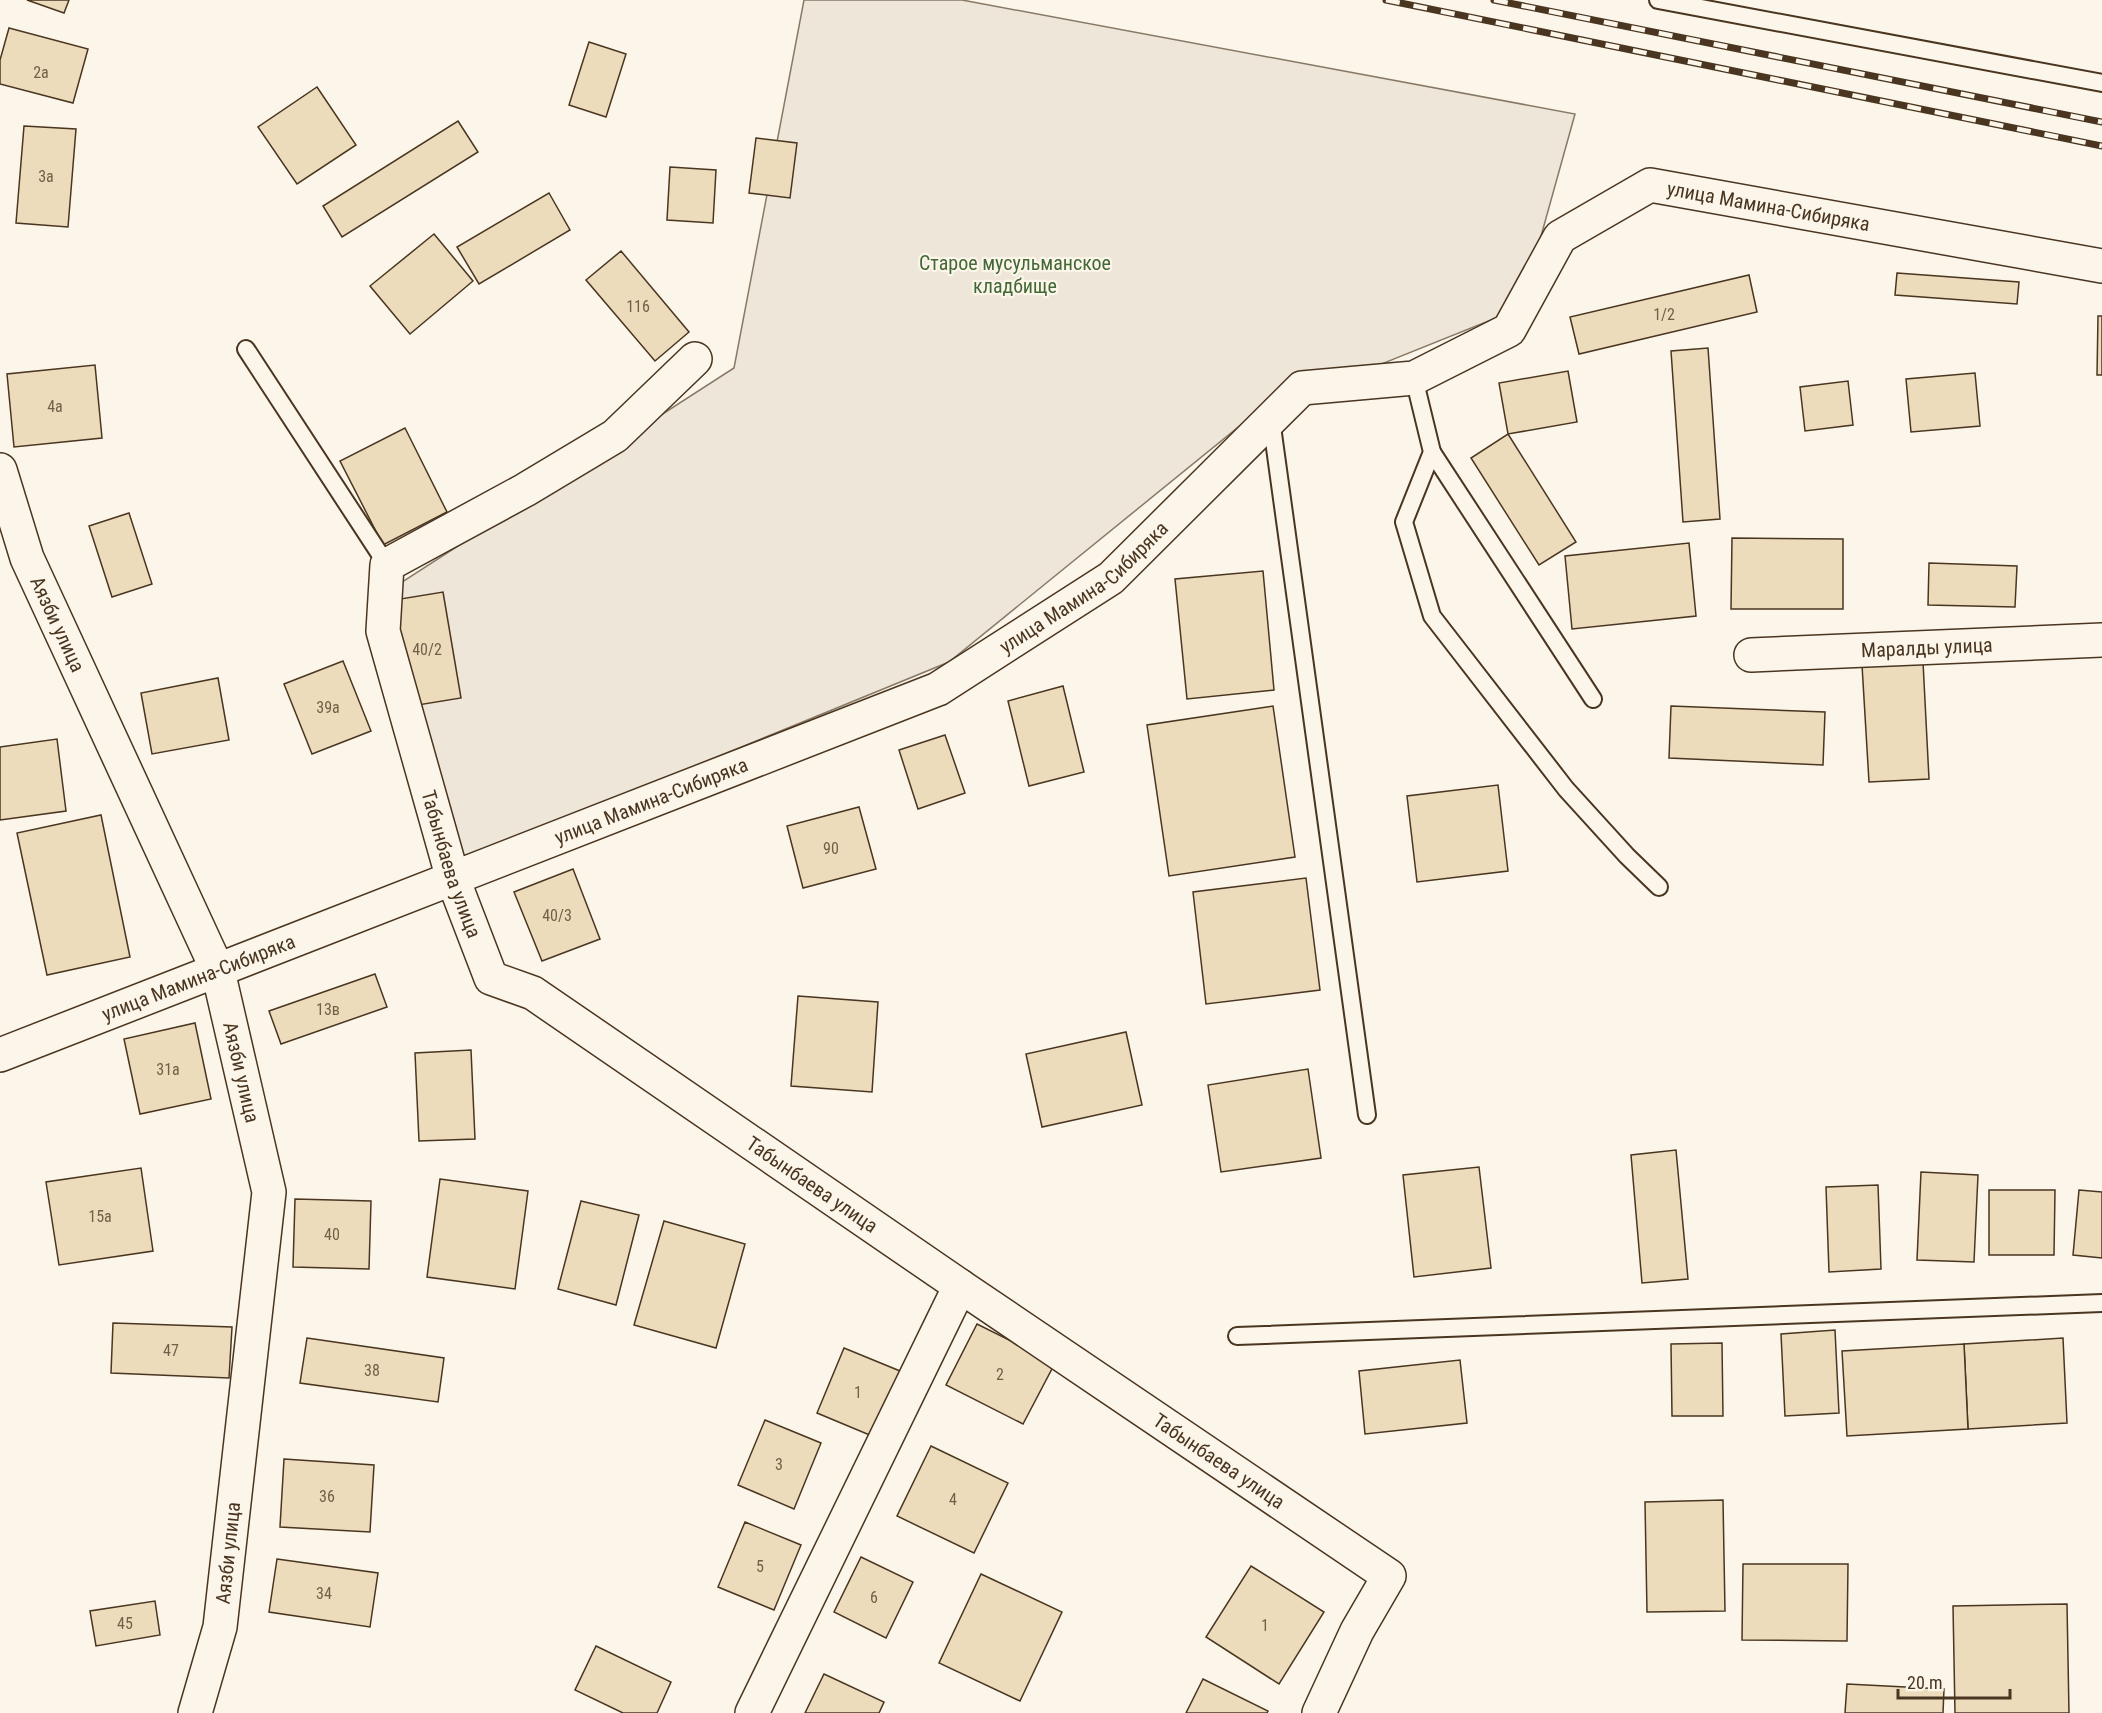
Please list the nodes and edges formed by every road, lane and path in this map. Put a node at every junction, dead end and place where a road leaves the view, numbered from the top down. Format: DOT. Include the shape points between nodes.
graph roads {
  1 [pos="1662,0"];
  2 [pos="2102,83"];
  3 [pos="2102,266"];
  4 [pos="246,349"];
  5 [pos="694,359"];
  6 [pos="1414,378"];
  7 [pos="1271,418"];
  8 [pos="1432,452"];
  9 [pos="0,470"];
  10 [pos="387,565"];
  11 [pos="2102,640"];
  12 [pos="1751,655"];
  13 [pos="1593,699"];
  14 [pos="453,879"];
  15 [pos="1659,887"];
  16 [pos="218,971"];
  17 [pos="0,1055"];
  18 [pos="1367,1114"];
  19 [pos="960,1286"];
  20 [pos="2102,1303"];
  21 [pos="1237,1336"];
  22 [pos="195,1713"];
  23 [pos="752,1713"];
  24 [pos="1319,1713"];
  1 -- 2 [label="lane"];
  3 -- 6 [label="street, улица Мамина-Сибиряка" via="1650,185 1560,237 1509,330"];
  4 -- 10 [label="lane"];
  5 -- 10 [label="street" via="615,436"];
  6 -- 7 [label="street, улица Мамина-Сибиряка" via="1302,388"];
  6 -- 8 [label="lane"];
  7 -- 14 [label="street, улица Мамина-Сибиряка" via="1111,578 938,689"];
  7 -- 18 [label="lane"];
  8 -- 13 [label="lane"];
  8 -- 15 [label="lane" via="1404,522 1432,616 1566,789"];
  9 -- 16 [label="street, Аязби улица" via="27,558"];
  10 -- 14 [label="street, Табынбаева улица" via="383,631"];
  11 -- 12 [label="street, Маралды улица"];
  14 -- 16 [label="street, улица Мамина-Сибиряка"];
  14 -- 19 [label="street, Табынбаева улица" via="491,978 533,993"];
  16 -- 17 [label="street, улица Мамина-Сибиряка"];
  16 -- 22 [label="street, Аязби улица" via="269,1192 220,1627"];
  19 -- 23 [label="street"];
  19 -- 24 [label="street, Табынбаева улица" via="1389,1576 1357,1631"];
  20 -- 21 [label="lane"];
}
